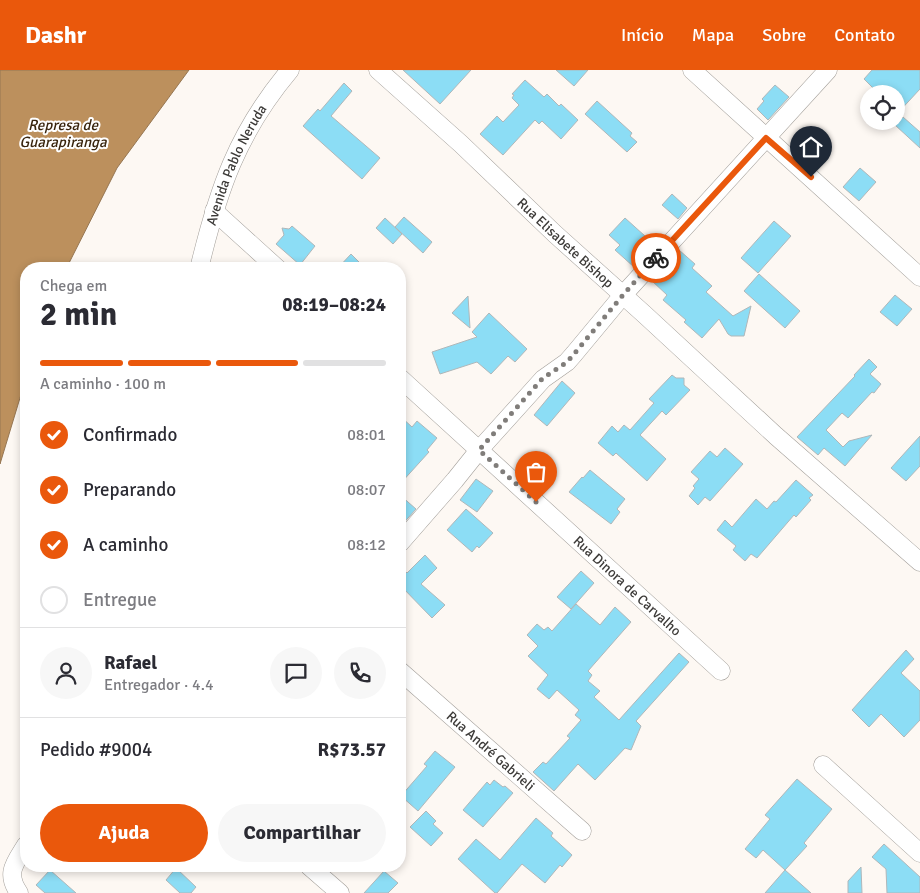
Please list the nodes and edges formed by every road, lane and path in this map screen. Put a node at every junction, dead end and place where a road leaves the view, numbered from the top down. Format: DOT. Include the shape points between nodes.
graph roads {
  1 [pos="290,70"];
  2 [pos="378,70"];
  3 [pos="692,70"];
  4 [pos="828,70"];
  5 [pos="766,138"];
  6 [pos="214,211"];
  7 [pos="201,262"];
  8 [pos="270,262"];
  9 [pos="920,276"];
  10 [pos="623,295"];
  11 [pos="406,383"];
  12 [pos="479,450"];
  13 [pos="406,536"];
  14 [pos="920,562"];
  15 [pos="721,670"];
  16 [pos="406,676"];
  17 [pos="823,765"];
  18 [pos="582,831"];
  19 [pos="920,853"];
  20 [pos="20,854"];
  21 [pos="316,872"];
  22 [pos="19,893"];
  23 [pos="340,893"];
  1 -- 6 [label="street, Avenida Pablo Neruda" via="253,119 238,147"];
  2 -- 10 [label="street, Rua Elisabete Bishop"];
  3 -- 5 [label="street"];
  4 -- 5 [label="street"];
  5 -- 9 [label="street"];
  5 -- 10 [label="street"];
  6 -- 7 [label="street, Avenida Pablo Neruda"];
  6 -- 8 [label="street"];
  10 -- 12 [label="street" via="567,362 543,378"];
  10 -- 14 [label="street, Rua Elisabete Bishop"];
  11 -- 12 [label="street, Rua Dinora de Carvalho"];
  12 -- 13 [label="street"];
  12 -- 15 [label="street, Rua Dinora de Carvalho"];
  16 -- 18 [label="street, Rua André Gabrieli"];
  17 -- 19 [label="street"];
  20 -- 22 [label="street" via="12,874 12,882"];
  21 -- 23 [label="street"];
}
